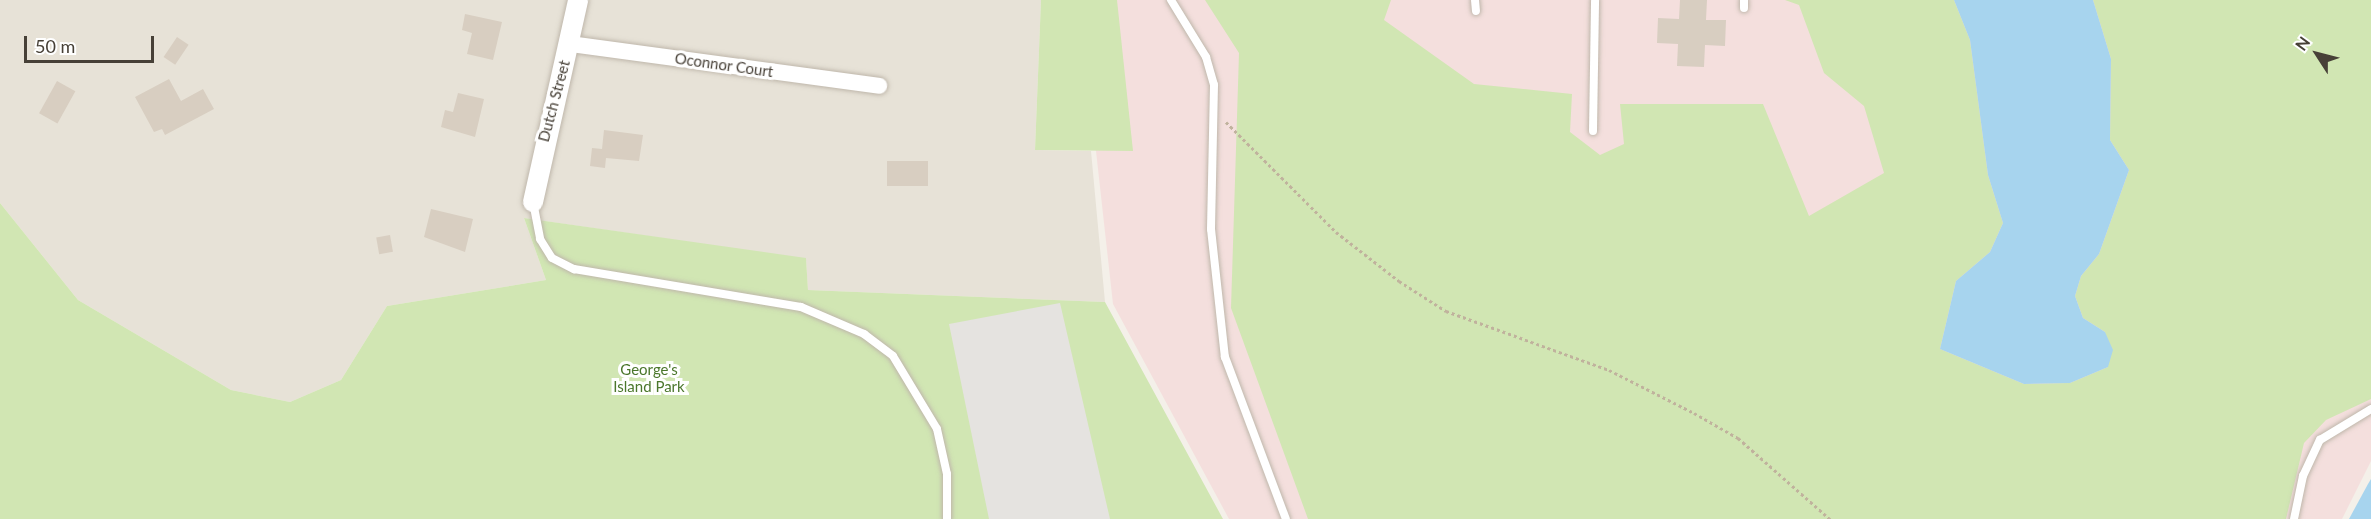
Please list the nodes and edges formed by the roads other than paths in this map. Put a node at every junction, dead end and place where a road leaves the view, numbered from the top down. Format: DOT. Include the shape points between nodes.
graph roads {
  1 [pos="578,0"];
  2 [pos="1171,0"];
  3 [pos="1476,0"];
  4 [pos="1595,0"];
  5 [pos="1476,11"];
  6 [pos="570,44"];
  7 [pos="879,86"];
  8 [pos="1593,131"];
  9 [pos="533,202"];
  10 [pos="2371,409"];
  11 [pos="947,519"];
  12 [pos="1286,519"];
  13 [pos="2294,519"];
  1 -- 6 [label="street, Dutch Street"];
  2 -- 12 [label="lane" via="1206,57 1215,111 1211,229 1224,347"];
  3 -- 5 [label="lane"];
  4 -- 8 [label="lane"];
  6 -- 7 [label="street, Oconnor Court"];
  6 -- 9 [label="street, Dutch Street" via="553,98"];
  9 -- 11 [label="lane" via="540,239 552,258 574,270 801,307 871,339 916,386 937,429 947,474"];
  10 -- 13 [label="lane" via="2331,431 2316,446"];
}
